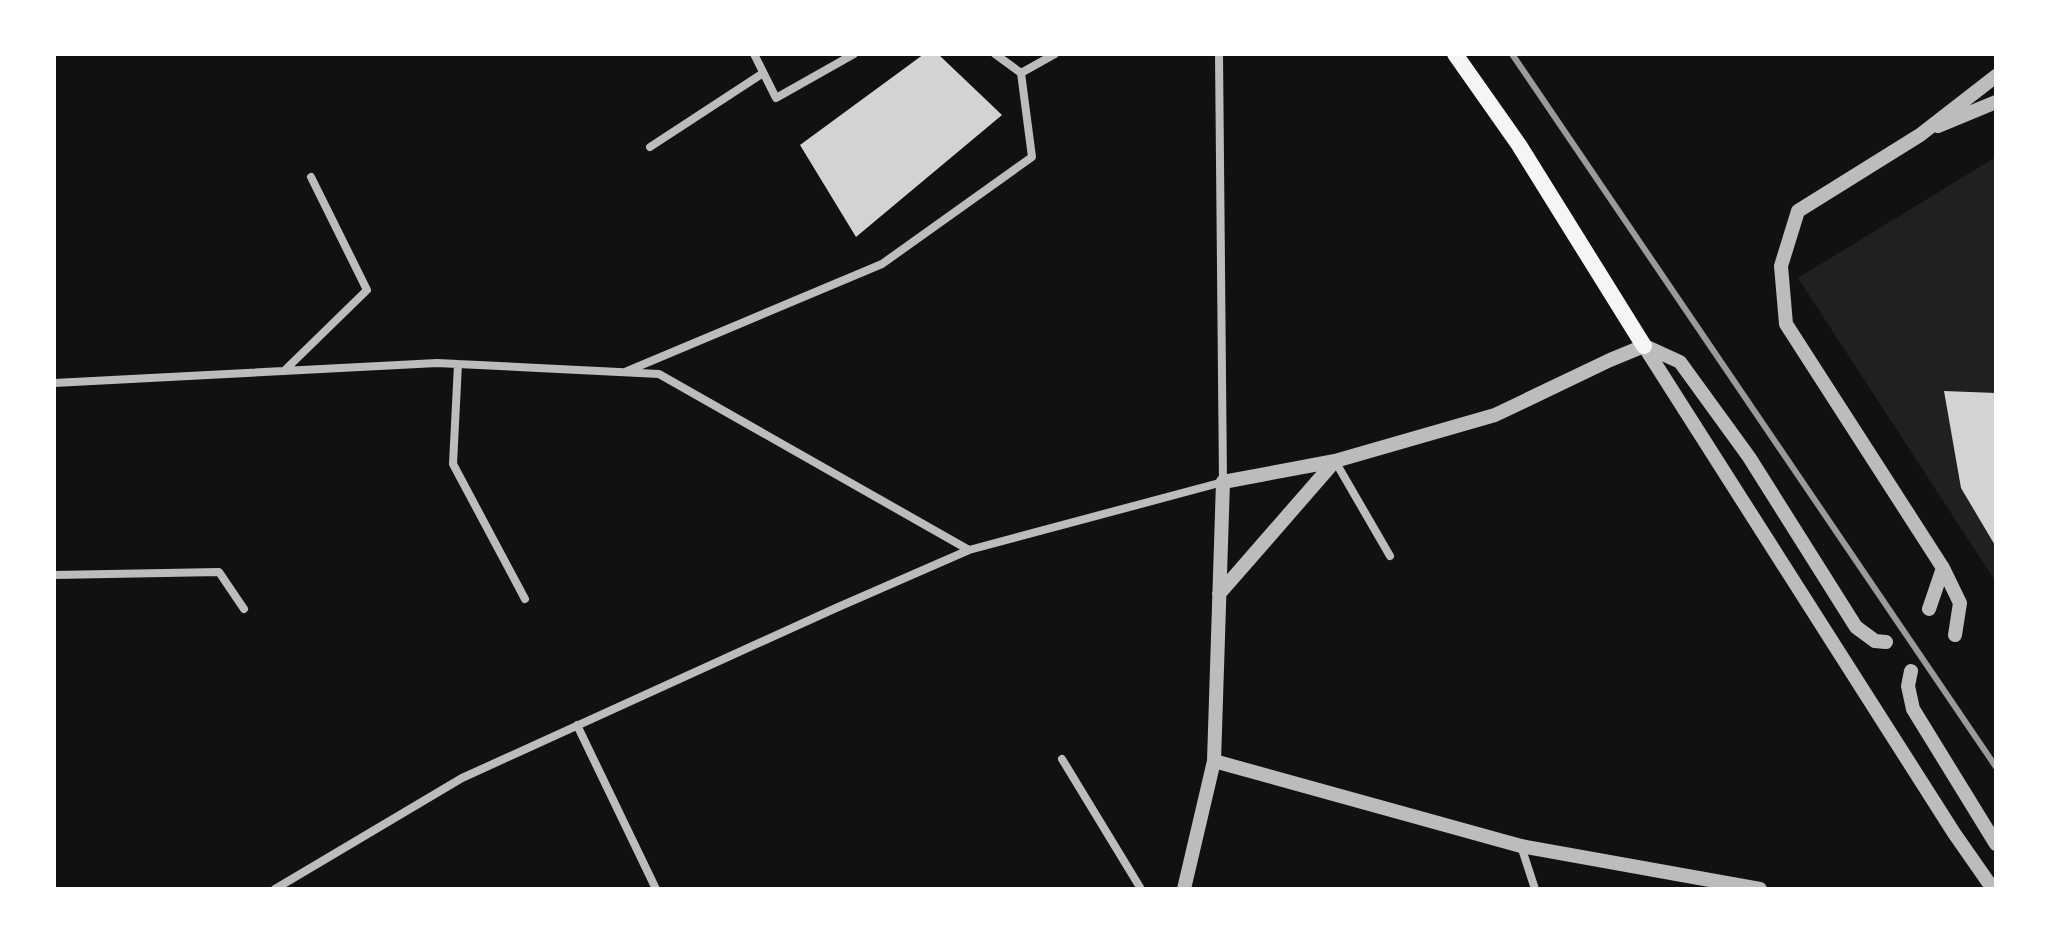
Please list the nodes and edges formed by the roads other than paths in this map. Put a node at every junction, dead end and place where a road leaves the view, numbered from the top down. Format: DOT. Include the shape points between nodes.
graph roads {
  1 [pos="754,54"];
  2 [pos="854,54"];
  3 [pos="995,54"];
  4 [pos="1055,54"];
  5 [pos="1219,54"];
  6 [pos="1455,54"];
  7 [pos="763,73"];
  8 [pos="1021,73"];
  9 [pos="1996,76"];
  10 [pos="1996,102"];
  11 [pos="1920,135"];
  12 [pos="650,147"];
  13 [pos="311,177"];
  14 [pos="1644,346"];
  15 [pos="458,364"];
  16 [pos="284,371"];
  17 [pos="623,372"];
  18 [pos="54,383"];
  19 [pos="1335,461"];
  20 [pos="1223,482"];
  21 [pos="969,550"];
  22 [pos="1390,556"];
  23 [pos="1943,568"];
  24 [pos="54,575"];
  25 [pos="1219,594"];
  26 [pos="525,599"];
  27 [pos="244,609"];
  28 [pos="1929,609"];
  29 [pos="1955,635"];
  30 [pos="1886,642"];
  31 [pos="1911,671"];
  32 [pos="577,725"];
  33 [pos="1062,759"];
  34 [pos="1214,761"];
  35 [pos="1996,844"];
  36 [pos="1521,846"];
  37 [pos="275,889"];
  38 [pos="656,889"];
  39 [pos="1141,889"];
  40 [pos="1186,889"];
  41 [pos="1535,889"];
  42 [pos="1760,889"];
  43 [pos="1993,889"];
  1 -- 7 [label="street"];
  2 -- 7 [label="street" via="776,98"];
  3 -- 8 [label="street"];
  4 -- 8 [label="street"];
  5 -- 20 [label="street"];
  6 -- 14 [label="main road" via="1519,145"];
  7 -- 12 [label="street"];
  8 -- 17 [label="street" via="1032,157 882,264"];
  9 -- 11 [label="street"];
  10 -- 11 [label="street"];
  11 -- 23 [label="street" via="1798,211 1781,266 1786,324"];
  13 -- 16 [label="street" via="367,290"];
  14 -- 19 [label="street" via="1495,415"];
  14 -- 30 [label="street" via="1680,362 1749,457 1856,627 1875,641"];
  14 -- 43 [label="street"];
  15 -- 16 [label="street"];
  15 -- 17 [label="street"];
  15 -- 26 [label="street" via="453,464"];
  16 -- 18 [label="street"];
  17 -- 21 [label="street" via="659,374"];
  19 -- 20 [label="street"];
  19 -- 22 [label="street"];
  19 -- 25 [label="street"];
  20 -- 21 [label="street"];
  20 -- 25 [label="street"];
  21 -- 32 [label="street"];
  23 -- 28 [label="street"];
  23 -- 29 [label="street" via="1960,603"];
  24 -- 27 [label="street" via="219,572"];
  25 -- 34 [label="street"];
  31 -- 35 [label="street" via="1913,709"];
  32 -- 37 [label="street" via="462,778"];
  32 -- 38 [label="street"];
  33 -- 39 [label="street"];
  34 -- 36 [label="street"];
  34 -- 40 [label="street"];
  36 -- 41 [label="street"];
  36 -- 42 [label="street"];
}
